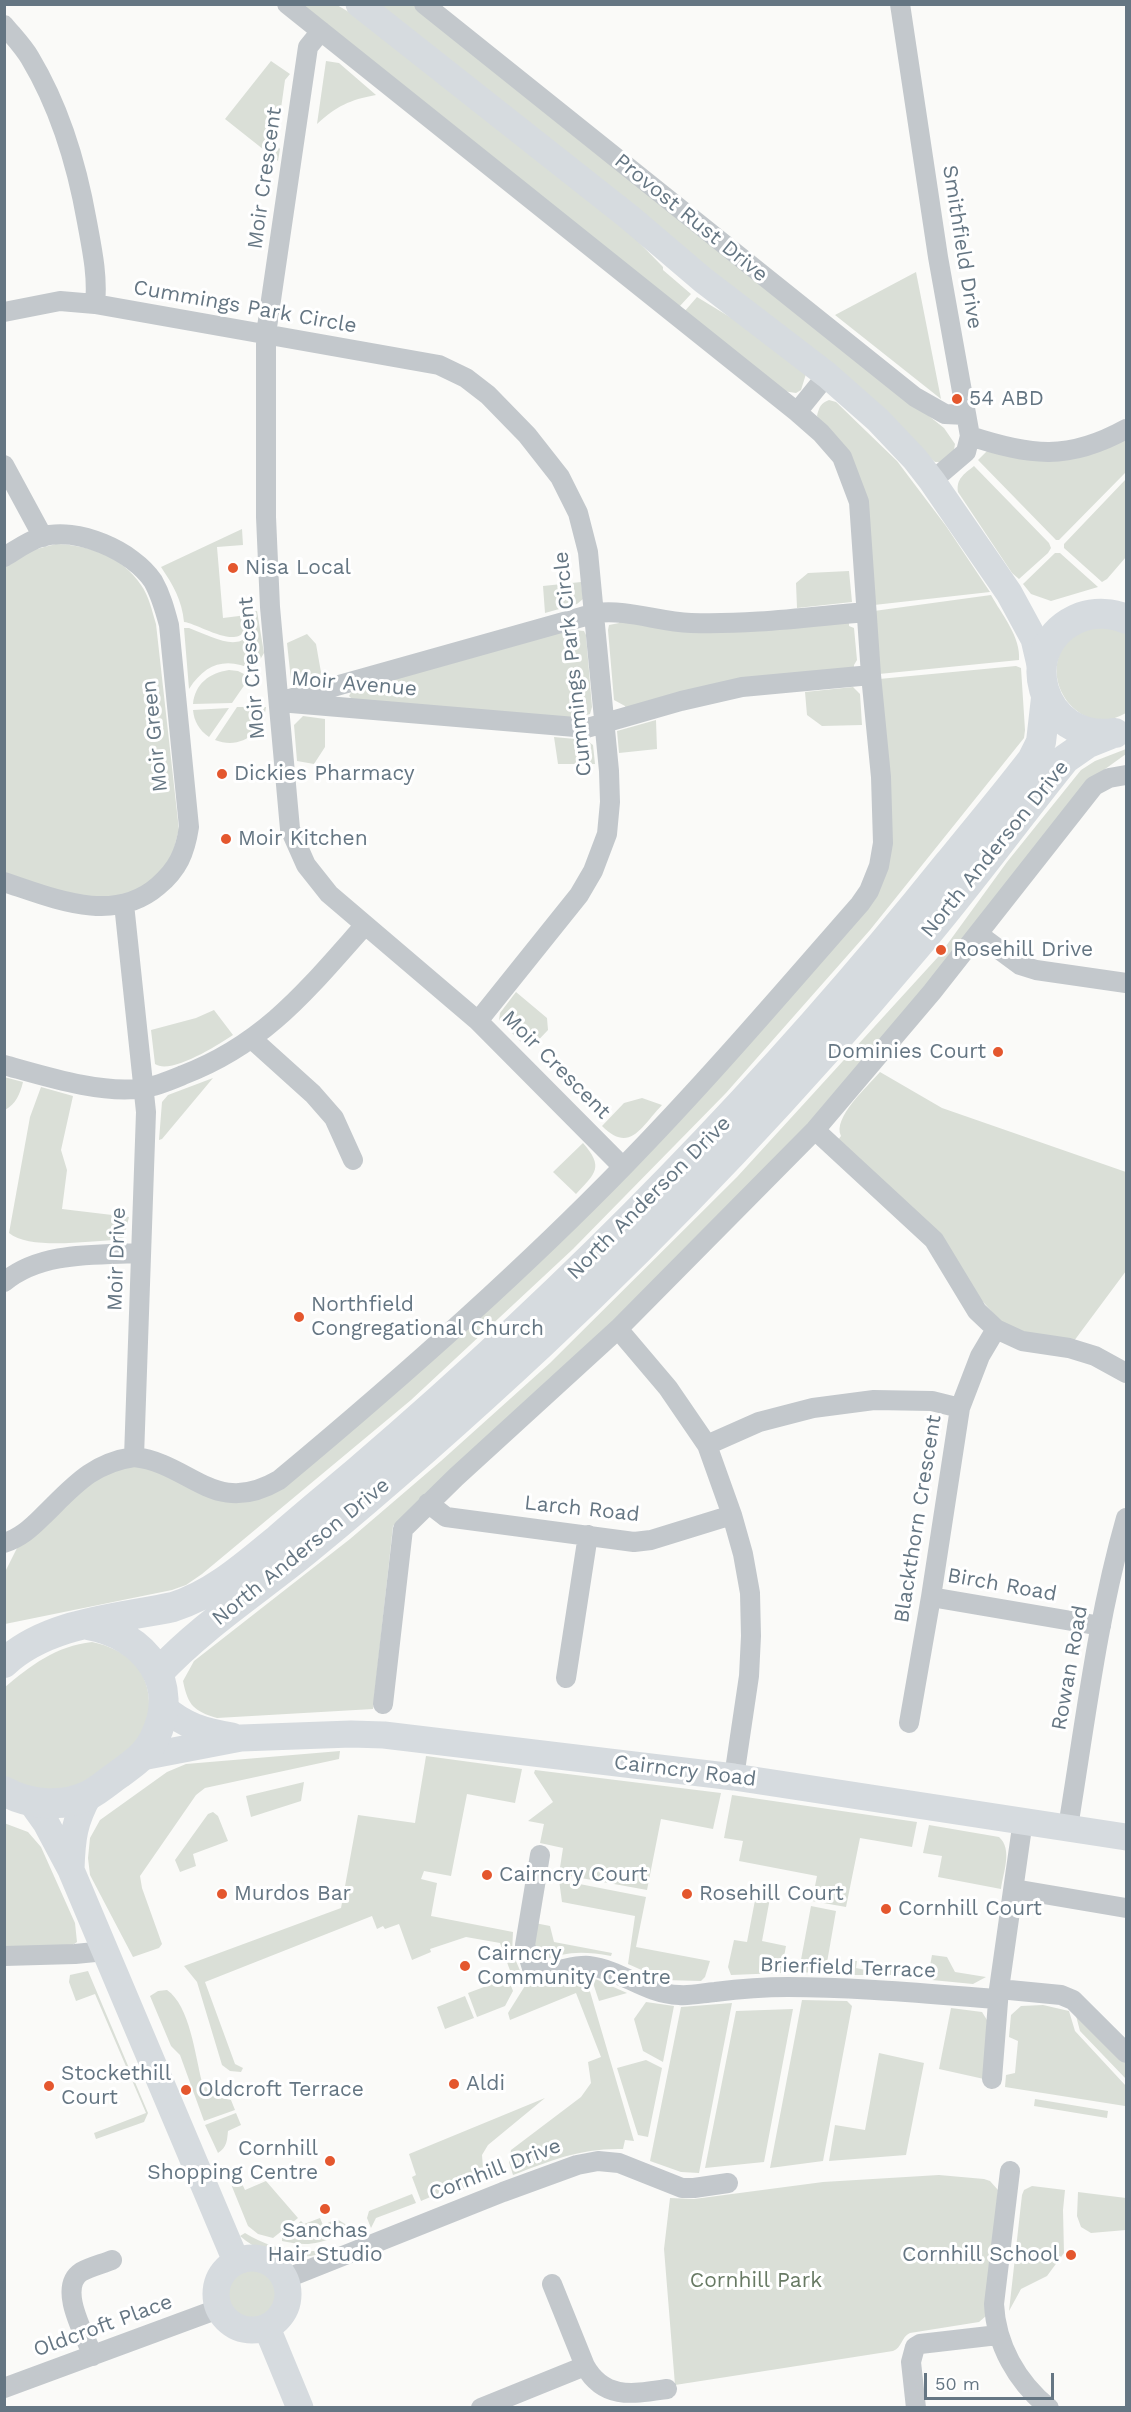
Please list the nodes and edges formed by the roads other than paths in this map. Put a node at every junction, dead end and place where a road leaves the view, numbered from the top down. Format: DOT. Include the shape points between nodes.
graph roads {
  1 [pos="286,4"];
  2 [pos="359,4"];
  3 [pos="424,4"];
  4 [pos="900,4"];
  5 [pos="4,25"];
  6 [pos="321,31"];
  7 [pos="95,304"];
  8 [pos="4,312"];
  9 [pos="266,334"];
  10 [pos="827,375"];
  11 [pos="797,412"];
  12 [pos="966,415"];
  13 [pos="1126,429"];
  14 [pos="970,436"];
  15 [pos="4,465"];
  16 [pos="932,481"];
  17 [pos="43,537"];
  18 [pos="4,557"];
  19 [pos="1009,593"];
  20 [pos="1126,593"];
  21 [pos="866,612"];
  22 [pos="596,613"];
  23 [pos="1087,616"];
  24 [pos="1126,619"];
  25 [pos="871,675"];
  26 [pos="1044,684"];
  27 [pos="279,702"];
  28 [pos="604,725"];
  29 [pos="1120,731"];
  30 [pos="1126,775"];
  31 [pos="4,882"];
  32 [pos="124,904"];
  33 [pos="364,925"];
  34 [pos="978,934"];
  35 [pos="1126,983"];
  36 [pos="478,1021"];
  37 [pos="252,1039"];
  38 [pos="4,1065"];
  39 [pos="144,1088"];
  40 [pos="815,1130"];
  41 [pos="352,1160"];
  42 [pos="623,1167"];
  43 [pos="141,1253"];
  44 [pos="4,1282"];
  45 [pos="618,1329"];
  46 [pos="996,1329"];
  47 [pos="1126,1372"];
  48 [pos="960,1408"];
  49 [pos="707,1446"];
  50 [pos="134,1457"];
  51 [pos="428,1503"];
  52 [pos="732,1515"];
  53 [pos="1126,1518"];
  54 [pos="588,1535"];
  55 [pos="4,1542"];
  56 [pos="931,1597"];
  57 [pos="85,1624"];
  58 [pos="1101,1626"];
  59 [pos="11,1653"];
  60 [pos="158,1673"];
  61 [pos="566,1678"];
  62 [pos="383,1704"];
  63 [pos="163,1707"];
  64 [pos="909,1723"];
  65 [pos="240,1738"];
  66 [pos="142,1757"];
  67 [pos="734,1777"];
  68 [pos="89,1795"];
  69 [pos="12,1796"];
  70 [pos="1023,1820"];
  71 [pos="1068,1827"];
  72 [pos="1126,1837"];
  73 [pos="540,1855"];
  74 [pos="71,1870"];
  75 [pos="1014,1889"];
  76 [pos="1126,1908"];
  77 [pos="105,1951"];
  78 [pos="4,1956"];
  79 [pos="999,1994"];
  80 [pos="1126,2053"];
  81 [pos="992,2079"];
  82 [pos="1010,2171"];
  83 [pos="728,2183"];
  84 [pos="112,2260"];
  85 [pos="236,2261"];
  86 [pos="285,2279"];
  87 [pos="552,2284"];
  88 [pos="218,2309"];
  89 [pos="267,2328"];
  90 [pos="998,2335"];
  91 [pos="93,2356"];
  92 [pos="585,2366"];
  93 [pos="4,2388"];
  94 [pos="667,2389"];
  95 [pos="300,2408"];
  96 [pos="481,2408"];
  97 [pos="916,2408"];
  98 [pos="1049,2408"];
  1 -- 6 [label="street"];
  2 -- 10 [label="street, Provost Rust Drive"];
  3 -- 12 [label="street, Provost Rust Drive" via="915,397 945,414"];
  4 -- 12 [label="street, Smithfield Drive"];
  5 -- 7 [label="street" via="29,56 69,144 92,245"];
  6 -- 9 [label="street, Moir Crescent" via="308,47"];
  6 -- 11 [label="street"];
  7 -- 8 [label="street, Cummings Park Circle" via="60,302"];
  7 -- 9 [label="street, Cummings Park Circle"];
  9 -- 22 [label="street, Cummings Park Circle" via="439,365 466,378 488,395 560,477 578,513"];
  9 -- 27 [label="street, Moir Crescent" via="266,517"];
  10 -- 11 [label="street"];
  10 -- 16 [label="street, Provost Rust Drive" via="878,420"];
  11 -- 21 [label="street" via="821,433 849,471 859,502"];
  12 -- 14 [label="street, Smithfield Drive"];
  13 -- 14 [label="street" via="1059,453 1005,448"];
  14 -- 16 [label="street" via="966,452"];
  15 -- 17 [label="street"];
  16 -- 19 [label="street, Provost Rust Drive"];
  17 -- 18 [label="street, Moir Green"];
  17 -- 32 [label="street, Moir Green" via="70,535 120,551 153,582 167,618 189,827 185,850 173,871 153,891"];
  19 -- 23 [label="street, Provost Rust Drive" via="1041,617"];
  19 -- 26 [label="street, Provost Rust Drive" via="1034,639"];
  20 -- 23 [label="main road"];
  21 -- 22 [label="street, Moir Avenue" via="737,624 674,622 612,611"];
  21 -- 25 [label="street"];
  22 -- 27 [label="street, Moir Avenue"];
  22 -- 28 [label="street, Cummings Park Circle"];
  23 -- 24 [label="main road" via="1110,614"];
  23 -- 26 [label="main road, North Anderson Drive" via="1066,625 1049,644"];
  25 -- 28 [label="street, Moir Avenue" via="742,687"];
  25 -- 42 [label="street, North Anderson Drive" via="883,843 870,891 718,1066"];
  26 -- 29 [label="main road" via="1055,712 1067,723 1097,734"];
  26 -- 57 [label="main road, North Anderson Drive" via="1041,742 1032,760 855,978 694,1155 524,1322 411,1426 218,1586 173,1607"];
  27 -- 28 [label="street, Moir Avenue" via="587,728"];
  27 -- 33 [label="street, Moir Crescent" via="290,829 306,865 329,894"];
  28 -- 36 [label="street, Cummings Park Circle" via="610,802 607,834 593,871 579,895"];
  29 -- 60 [label="main road, North Anderson Drive" via="1088,743 1065,759 919,944 823,1056 622,1266 412,1461"];
  30 -- 34 [label="street, North Anderson Drive" via="1094,786"];
  31 -- 32 [label="street, Moir Green" via="72,903 106,907"];
  32 -- 39 [label="street, Moir Drive"];
  33 -- 36 [label="street, Moir Crescent"];
  33 -- 37 [label="street" via="298,1001"];
  34 -- 35 [label="street" via="1020,965"];
  34 -- 40 [label="street, North Anderson Drive"];
  36 -- 42 [label="street, Moir Crescent"];
  37 -- 39 [label="street" via="207,1066"];
  37 -- 41 [label="street" via="334,1118"];
  38 -- 39 [label="street" via="80,1084"];
  39 -- 43 [label="street, Moir Drive"];
  40 -- 45 [label="street, North Anderson Drive"];
  40 -- 46 [label="street" via="934,1240 977,1311"];
  42 -- 50 [label="street, North Anderson Drive" via="383,1394 264,1489 226,1493 210,1490 164,1464"];
  43 -- 44 [label="street" via="52,1259"];
  43 -- 50 [label="street, Moir Drive"];
  45 -- 49 [label="street" via="668,1388"];
  45 -- 51 [label="street, North Anderson Drive"];
  46 -- 47 [label="street" via="1022,1341 1095,1356"];
  46 -- 48 [label="street, Blackthorn Crescent" via="980,1356"];
  48 -- 49 [label="street" via="932,1401 874,1400 813,1408 759,1422"];
  48 -- 56 [label="street, Blackthorn Crescent"];
  49 -- 52 [label="street"];
  50 -- 55 [label="street" via="99,1466 25,1533"];
  51 -- 54 [label="street, Larch Road" via="446,1517"];
  51 -- 62 [label="street, North Anderson Drive" via="403,1529"];
  52 -- 54 [label="street, Larch Road" via="651,1540 634,1542"];
  52 -- 67 [label="street" via="750,1593 752,1636"];
  53 -- 58 [label="street, Rowan Road"];
  54 -- 61 [label="street"];
  56 -- 58 [label="street, Birch Road"];
  56 -- 64 [label="street, Blackthorn Crescent"];
  57 -- 59 [label="main road, North Anderson Drive"];
  57 -- 60 [label="main road" via="126,1637 150,1659"];
  58 -- 71 [label="street, Rowan Road"];
  60 -- 63 [label="main road"];
  63 -- 65 [label="street, Cairncry Road" via="183,1723"];
  63 -- 66 [label="main road" via="154,1739"];
  65 -- 66 [label="street, Cairncry Road"];
  65 -- 67 [label="street, Cairncry Road" via="384,1735"];
  66 -- 68 [label="main road"];
  67 -- 70 [label="street, Cairncry Road"];
  68 -- 69 [label="main road" via="56,1803"];
  68 -- 74 [label="street" via="74,1829"];
  69 -- 74 [label="street" via="46,1823"];
  70 -- 71 [label="street, Cairncry Road"];
  70 -- 75 [label="street"];
  71 -- 72 [label="street, Cairncry Road"];
  73 -- 79 [label="street, Brierfield Terrace" via="525,1945 532,1968 540,1973 588,1966 617,1972 651,1990 680,1995 787,1987"];
  74 -- 77 [label="street"];
  75 -- 76 [label="street"];
  75 -- 79 [label="street"];
  77 -- 78 [label="street"];
  77 -- 85 [label="street"];
  79 -- 80 [label="street, Brierfield Terrace" via="1061,1995 1073,2000"];
  79 -- 81 [label="street"];
  82 -- 90 [label="street" via="994,2304"];
  83 -- 86 [label="street, Cornhill Drive" via="682,2188 619,2163 577,2165"];
  84 -- 91 [label="street" via="81,2272 70,2291"];
  85 -- 86 [label="street" via="259,2258 279,2270"];
  85 -- 88 [label="street" via="217,2282"];
  86 -- 89 [label="street" via="286,2307"];
  87 -- 92 [label="street"];
  88 -- 89 [label="street" via="226,2321 238,2328"];
  88 -- 91 [label="street, Oldcroft Place"];
  89 -- 95 [label="street"];
  90 -- 97 [label="street" via="915,2347 911,2362"];
  90 -- 98 [label="street" via="1019,2375"];
  91 -- 93 [label="street, Oldcroft Place"];
  92 -- 94 [label="street" via="601,2386 618,2392"];
  92 -- 96 [label="street"];
}
